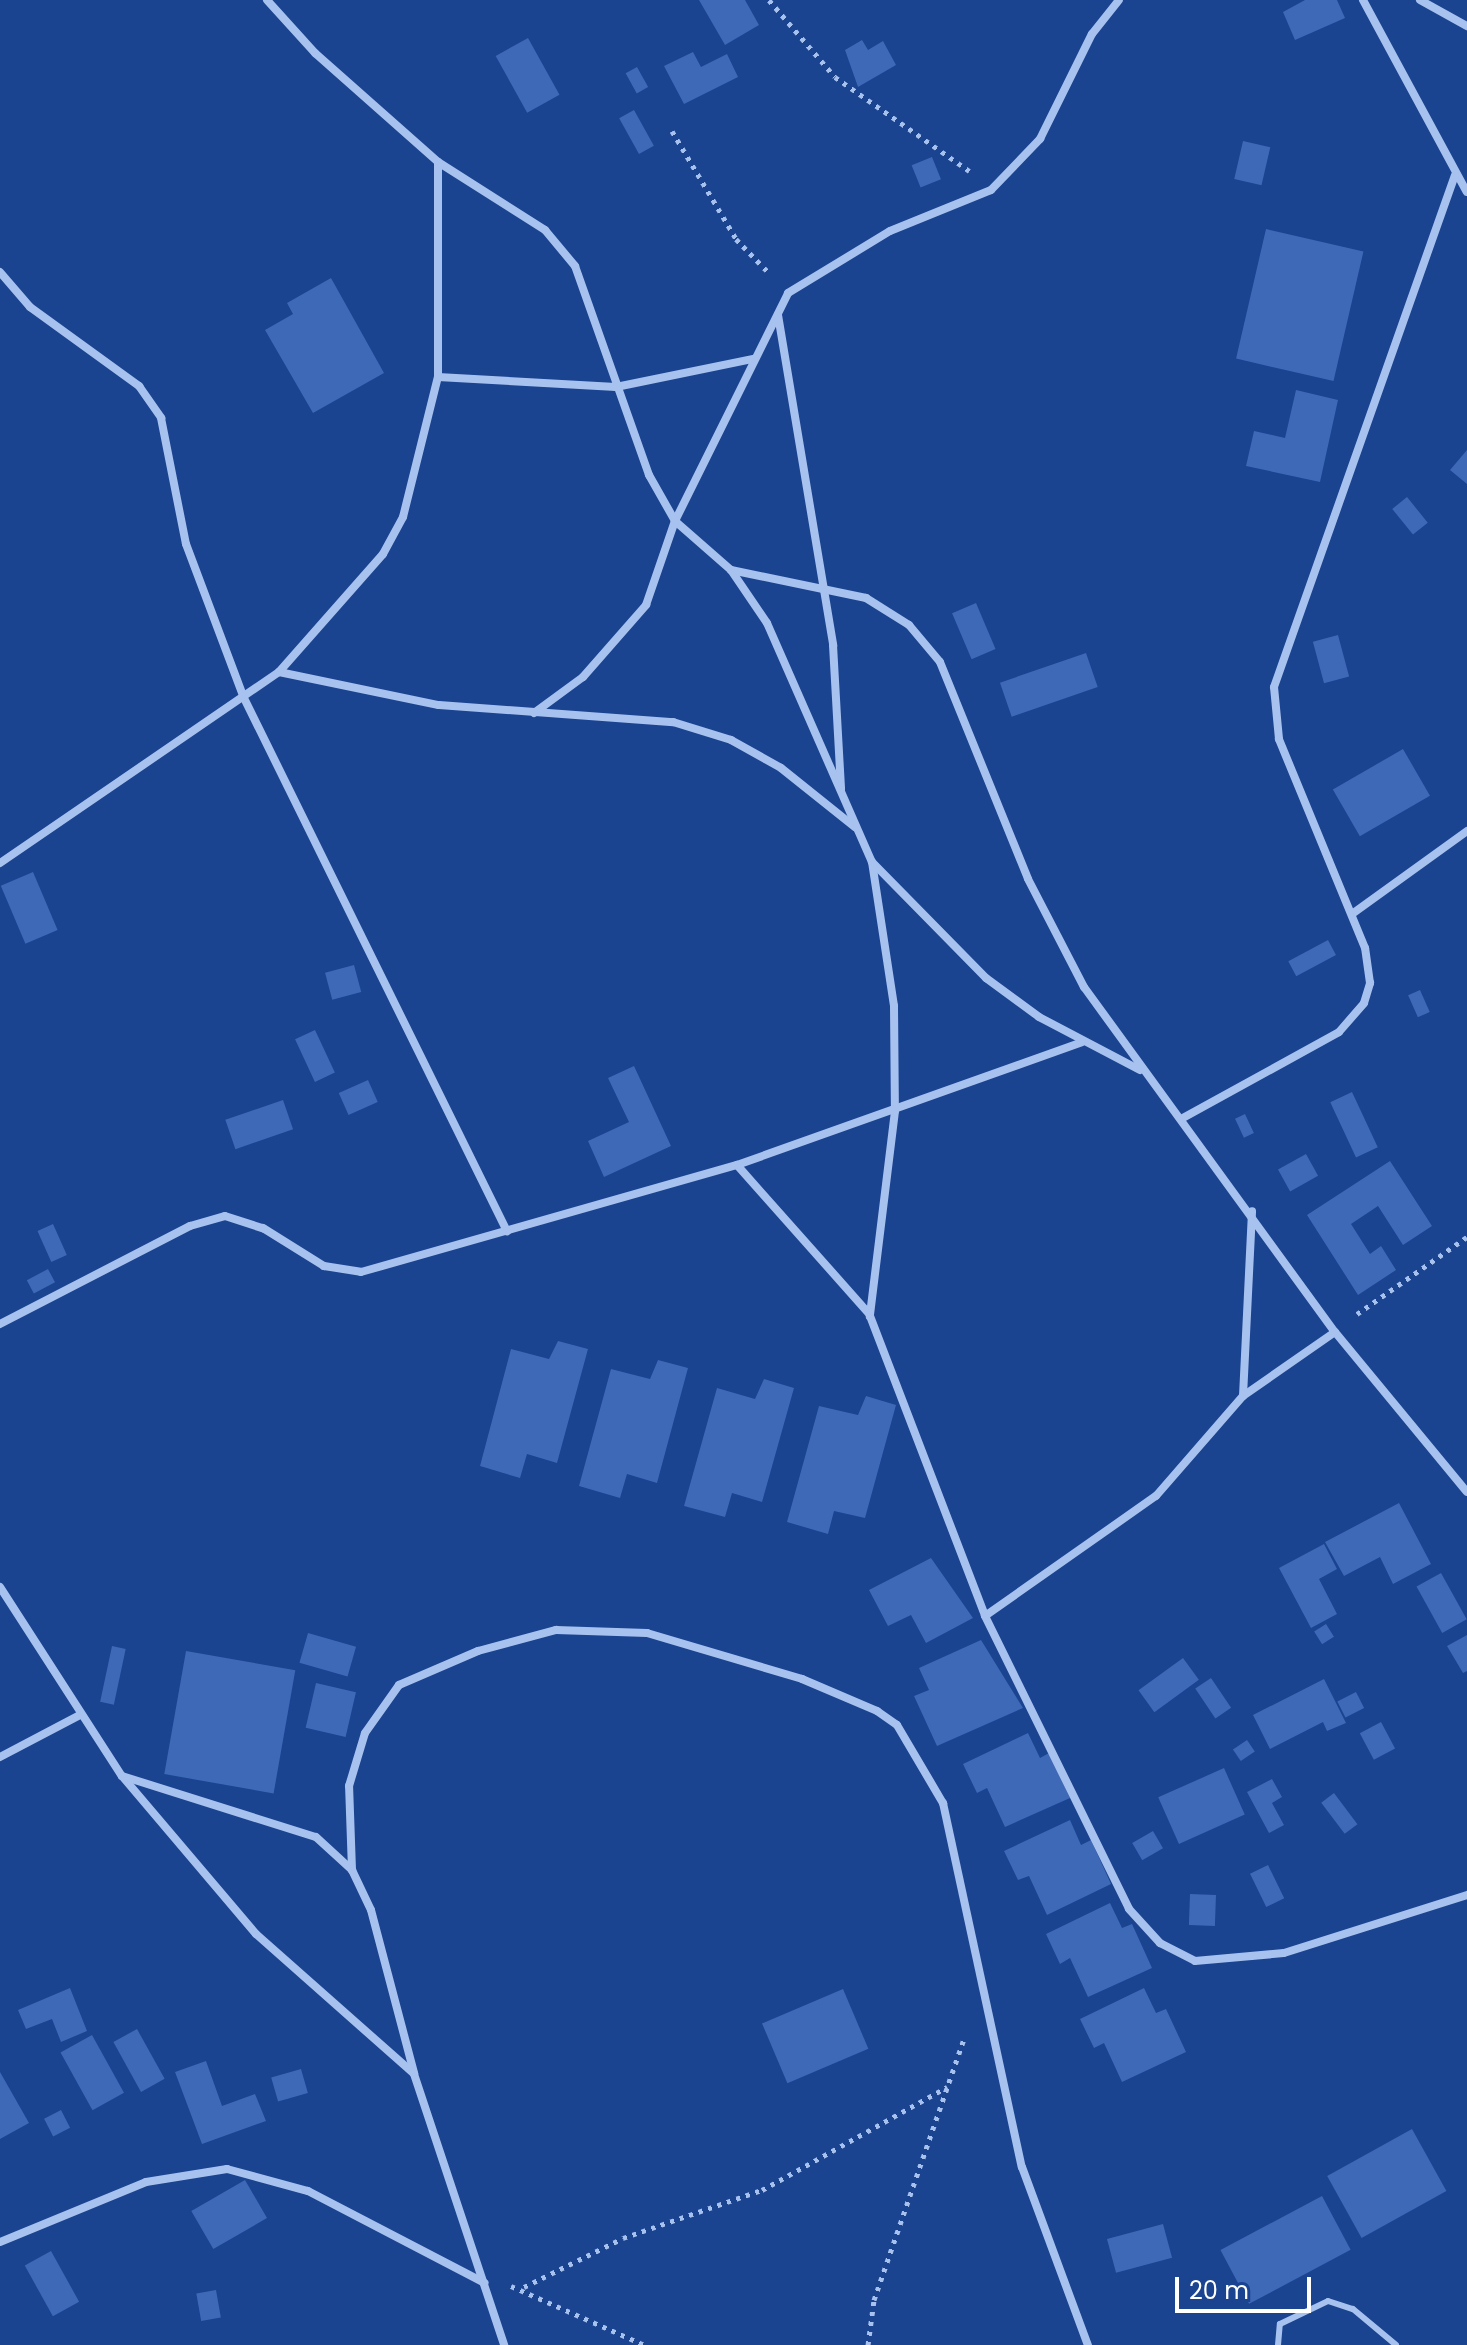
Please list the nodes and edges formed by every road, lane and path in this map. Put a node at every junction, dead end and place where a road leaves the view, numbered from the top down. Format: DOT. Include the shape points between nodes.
graph roads {
  1 [pos="267,0"];
  2 [pos="769,0"];
  3 [pos="1119,0"];
  4 [pos="1363,0"];
  5 [pos="1420,0"];
  6 [pos="1467,26"];
  7 [pos="672,131"];
  8 [pos="438,162"];
  9 [pos="1455,175"];
  10 [pos="991,190"];
  11 [pos="1467,192"];
  12 [pos="0,272"];
  13 [pos="788,293"];
  14 [pos="778,315"];
  15 [pos="753,359"];
  16 [pos="438,377"];
  17 [pos="616,387"];
  18 [pos="675,521"];
  19 [pos="731,570"];
  20 [pos="822,584"];
  21 [pos="279,672"];
  22 [pos="243,696"];
  23 [pos="534,713"];
  24 [pos="841,794"];
  25 [pos="859,830"];
  26 [pos="1467,831"];
  27 [pos="872,862"];
  28 [pos="0,863"];
  29 [pos="1352,914"];
  30 [pos="1082,1042"];
  31 [pos="1140,1070"];
  32 [pos="895,1111"];
  33 [pos="1181,1119"];
  34 [pos="737,1165"];
  35 [pos="1252,1211"];
  36 [pos="507,1231"];
  37 [pos="1467,1237"];
  38 [pos="870,1316"];
  39 [pos="0,1324"];
  40 [pos="1335,1332"];
  41 [pos="1243,1396"];
  42 [pos="1467,1492"];
  43 [pos="0,1587"];
  44 [pos="985,1616"];
  45 [pos="80,1715"];
  46 [pos="0,1757"];
  47 [pos="122,1776"];
  48 [pos="352,1870"];
  49 [pos="1467,1895"];
  50 [pos="981,1989"];
  51 [pos="414,2074"];
  52 [pos="947,2087"];
  53 [pos="0,2242"];
  54 [pos="486,2284"];
  55 [pos="524,2287"];
  56 [pos="504,2345"];
  57 [pos="645,2345"];
  58 [pos="868,2345"];
  59 [pos="1088,2345"];
  60 [pos="1278,2345"];
  61 [pos="1396,2345"];
  1 -- 8 [label="street" via="315,53"];
  2 -- 10 [label="path" via="835,77"];
  3 -- 10 [label="street" via="1092,34 1040,139"];
  4 -- 9 [label="street"];
  5 -- 6 [label="street"];
  7 -- 13 [label="path" via="736,239"];
  8 -- 16 [label="street"];
  8 -- 17 [label="street" via="545,230 575,266 593,301"];
  9 -- 11 [label="street"];
  9 -- 29 [label="street" via="1274,687 1279,739"];
  10 -- 13 [label="street" via="890,231"];
  12 -- 22 [label="street" via="30,307 139,386 161,418 186,544"];
  13 -- 14 [label="street"];
  14 -- 15 [label="street"];
  14 -- 20 [label="street"];
  15 -- 17 [label="street"];
  15 -- 18 [label="street"];
  16 -- 17 [label="street"];
  16 -- 21 [label="street" via="403,517 351,596"];
  17 -- 18 [label="street"];
  18 -- 19 [label="street"];
  18 -- 23 [label="street" via="646,605 583,677"];
  19 -- 20 [label="street"];
  19 -- 24 [label="street" via="767,623"];
  20 -- 24 [label="street" via="841,711"];
  20 -- 31 [label="street" via="866,598 909,625 940,662 1028,879 1084,987"];
  21 -- 22 [label="street"];
  21 -- 23 [label="street" via="439,705"];
  22 -- 28 [label="street"];
  22 -- 36 [label="street"];
  23 -- 25 [label="street" via="673,722 731,740 781,768"];
  24 -- 25 [label="street"];
  25 -- 27 [label="street"];
  26 -- 29 [label="street"];
  27 -- 30 [label="street" via="986,978"];
  27 -- 32 [label="street" via="894,1006"];
  29 -- 33 [label="street" via="1370,983 1364,1003 1339,1032"];
  30 -- 31 [label="street"];
  30 -- 32 [label="street"];
  31 -- 33 [label="street"];
  32 -- 34 [label="street"];
  32 -- 38 [label="street"];
  33 -- 35 [label="street"];
  34 -- 36 [label="street"];
  34 -- 38 [label="street"];
  35 -- 40 [label="street"];
  35 -- 41 [label="street"];
  36 -- 39 [label="street" via="361,1272 324,1266 263,1228 225,1216 190,1226"];
  37 -- 40 [label="path" via="1407,1273"];
  38 -- 44 [label="street"];
  40 -- 41 [label="street"];
  40 -- 42 [label="street"];
  41 -- 44 [label="street" via="1156,1496"];
  43 -- 45 [label="street"];
  44 -- 49 [label="street" via="1129,1909 1160,1943 1195,1961 1284,1953"];
  45 -- 46 [label="street"];
  45 -- 47 [label="street"];
  47 -- 48 [label="street" via="316,1837"];
  47 -- 51 [label="street" via="256,1934"];
  48 -- 50 [label="street" via="349,1786 365,1733 399,1685 478,1651 556,1630 647,1633 802,1679 897,1725 943,1803"];
  48 -- 51 [label="street" via="371,1910"];
  50 -- 52 [label="path"];
  50 -- 59 [label="street" via="1022,2167"];
  51 -- 54 [label="street"];
  52 -- 55 [label="path" via="762,2190 623,2238"];
  52 -- 58 [label="path" via="874,2300"];
  53 -- 54 [label="street" via="146,2182 227,2169 308,2191"];
  54 -- 55 [label="path"];
  54 -- 56 [label="street"];
  55 -- 57 [label="path"];
  60 -- 61 [label="lane" via="1280,2324 1328,2301 1353,2309"];
}
